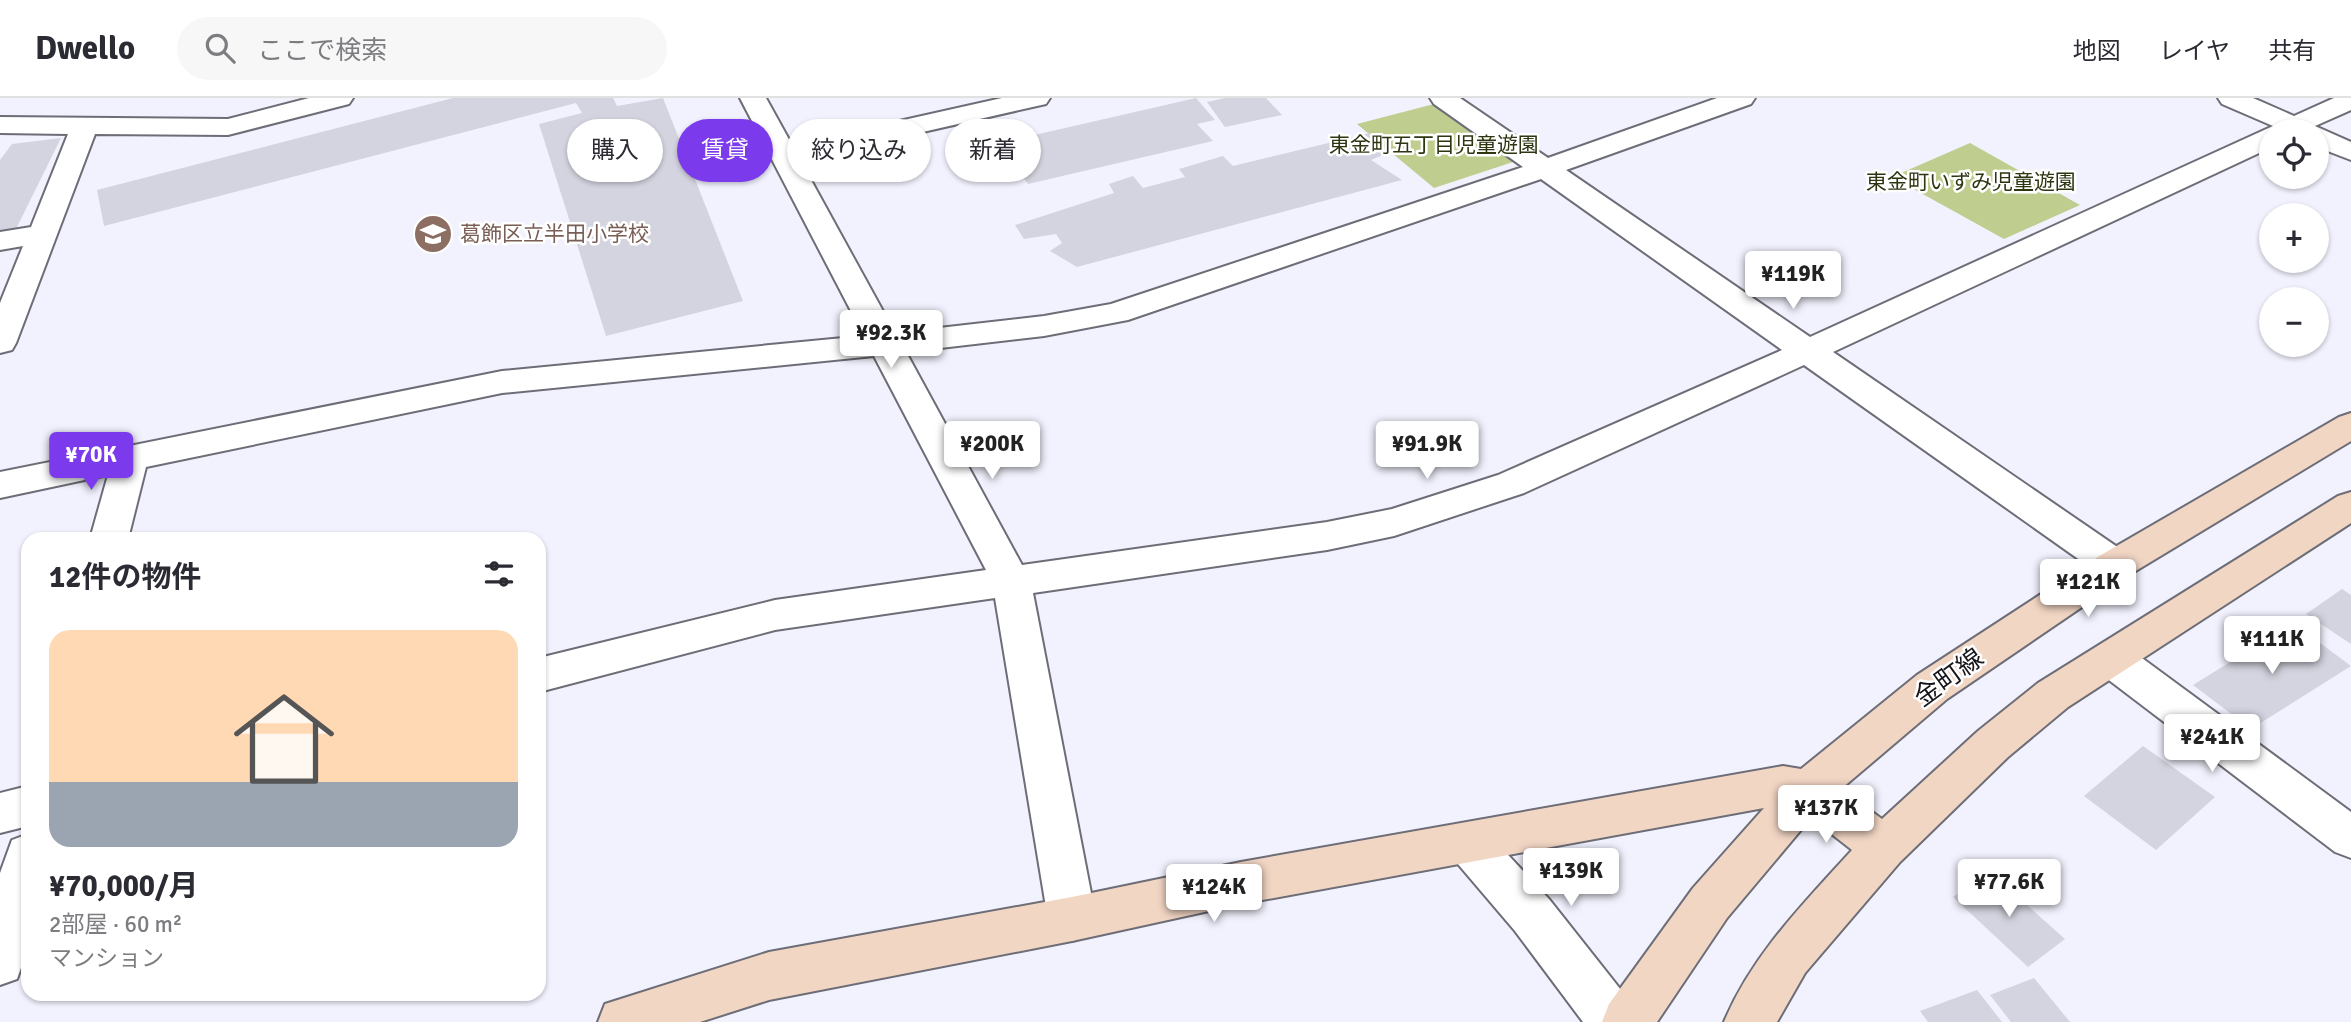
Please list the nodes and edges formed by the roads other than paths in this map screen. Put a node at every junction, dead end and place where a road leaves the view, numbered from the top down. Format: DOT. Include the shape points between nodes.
graph roads {
  1 [pos="37,98"];
  2 [pos="340,98"];
  3 [pos="753,98"];
  4 [pos="1037,98"];
  5 [pos="1443,98"];
  6 [pos="1742,98"];
  7 [pos="2231,98"];
  8 [pos="2351,100"];
  9 [pos="0,116"];
  10 [pos="2270,119"];
  11 [pos="2317,119"];
  12 [pos="0,125"];
  13 [pos="85,126"];
  14 [pos="2329,144"];
  15 [pos="2259,148"];
  16 [pos="2351,152"];
  17 [pos="784,155"];
  18 [pos="1544,169"];
  19 [pos="41,234"];
  20 [pos="0,241"];
  21 [pos="0,343"];
  22 [pos="887,344"];
  23 [pos="1806,352"];
  24 [pos="2351,425"];
  25 [pos="130,459"];
  26 [pos="0,485"];
  27 [pos="2351,505"];
  28 [pos="111,532"];
  29 [pos="2115,565"];
  30 [pos="1012,580"];
  31 [pos="2112,659"];
  32 [pos="546,673"];
  33 [pos="1808,790"];
  34 [pos="21,808"];
  35 [pos="0,813"];
  36 [pos="2351,838"];
  37 [pos="1468,843"];
  38 [pos="1884,846"];
  39 [pos="21,882"];
  40 [pos="1072,919"];
  41 [pos="0,962"];
  42 [pos="623,1022"];
  43 [pos="1614,1022"];
  44 [pos="1627,1022"];
  45 [pos="1749,1022"];
  1 -- 9 [label="street"];
  2 -- 13 [label="street" via="228,127"];
  3 -- 17 [label="street"];
  4 -- 17 [label="street"];
  5 -- 18 [label="street"];
  6 -- 18 [label="street"];
  7 -- 10 [label="street"];
  8 -- 11 [label="street"];
  12 -- 13 [label="street"];
  13 -- 19 [label="street"];
  14 -- 16 [label="street"];
  15 -- 23 [label="street"];
  17 -- 22 [label="street"];
  18 -- 22 [label="street" via="1117,313"];
  18 -- 23 [label="street"];
  19 -- 20 [label="street"];
  19 -- 21 [label="street"];
  22 -- 25 [label="street" via="502,382"];
  22 -- 30 [label="street"];
  23 -- 29 [label="street"];
  23 -- 30 [label="street" via="1511,484 1394,522 1327,536"];
  24 -- 29 [label="main road, 金町線"];
  25 -- 26 [label="street"];
  25 -- 28 [label="street"];
  27 -- 31 [label="main road"];
  29 -- 33 [label="main road, 金町線" via="1932,687"];
  30 -- 32 [label="street" via="775,615"];
  30 -- 40 [label="street"];
  31 -- 36 [label="street"];
  31 -- 38 [label="main road" via="1993,744"];
  33 -- 37 [label="main road" via="1783,785"];
  33 -- 38 [label="main road"];
  33 -- 44 [label="main road, 金町線" via="1710,902"];
  34 -- 35 [label="street"];
  37 -- 40 [label="main road" via="1241,883"];
  37 -- 43 [label="street" via="1532,915"];
  38 -- 45 [label="main road" via="1788,957"];
  39 -- 41 [label="street"];
  40 -- 42 [label="main road" via="769,976"];
}
